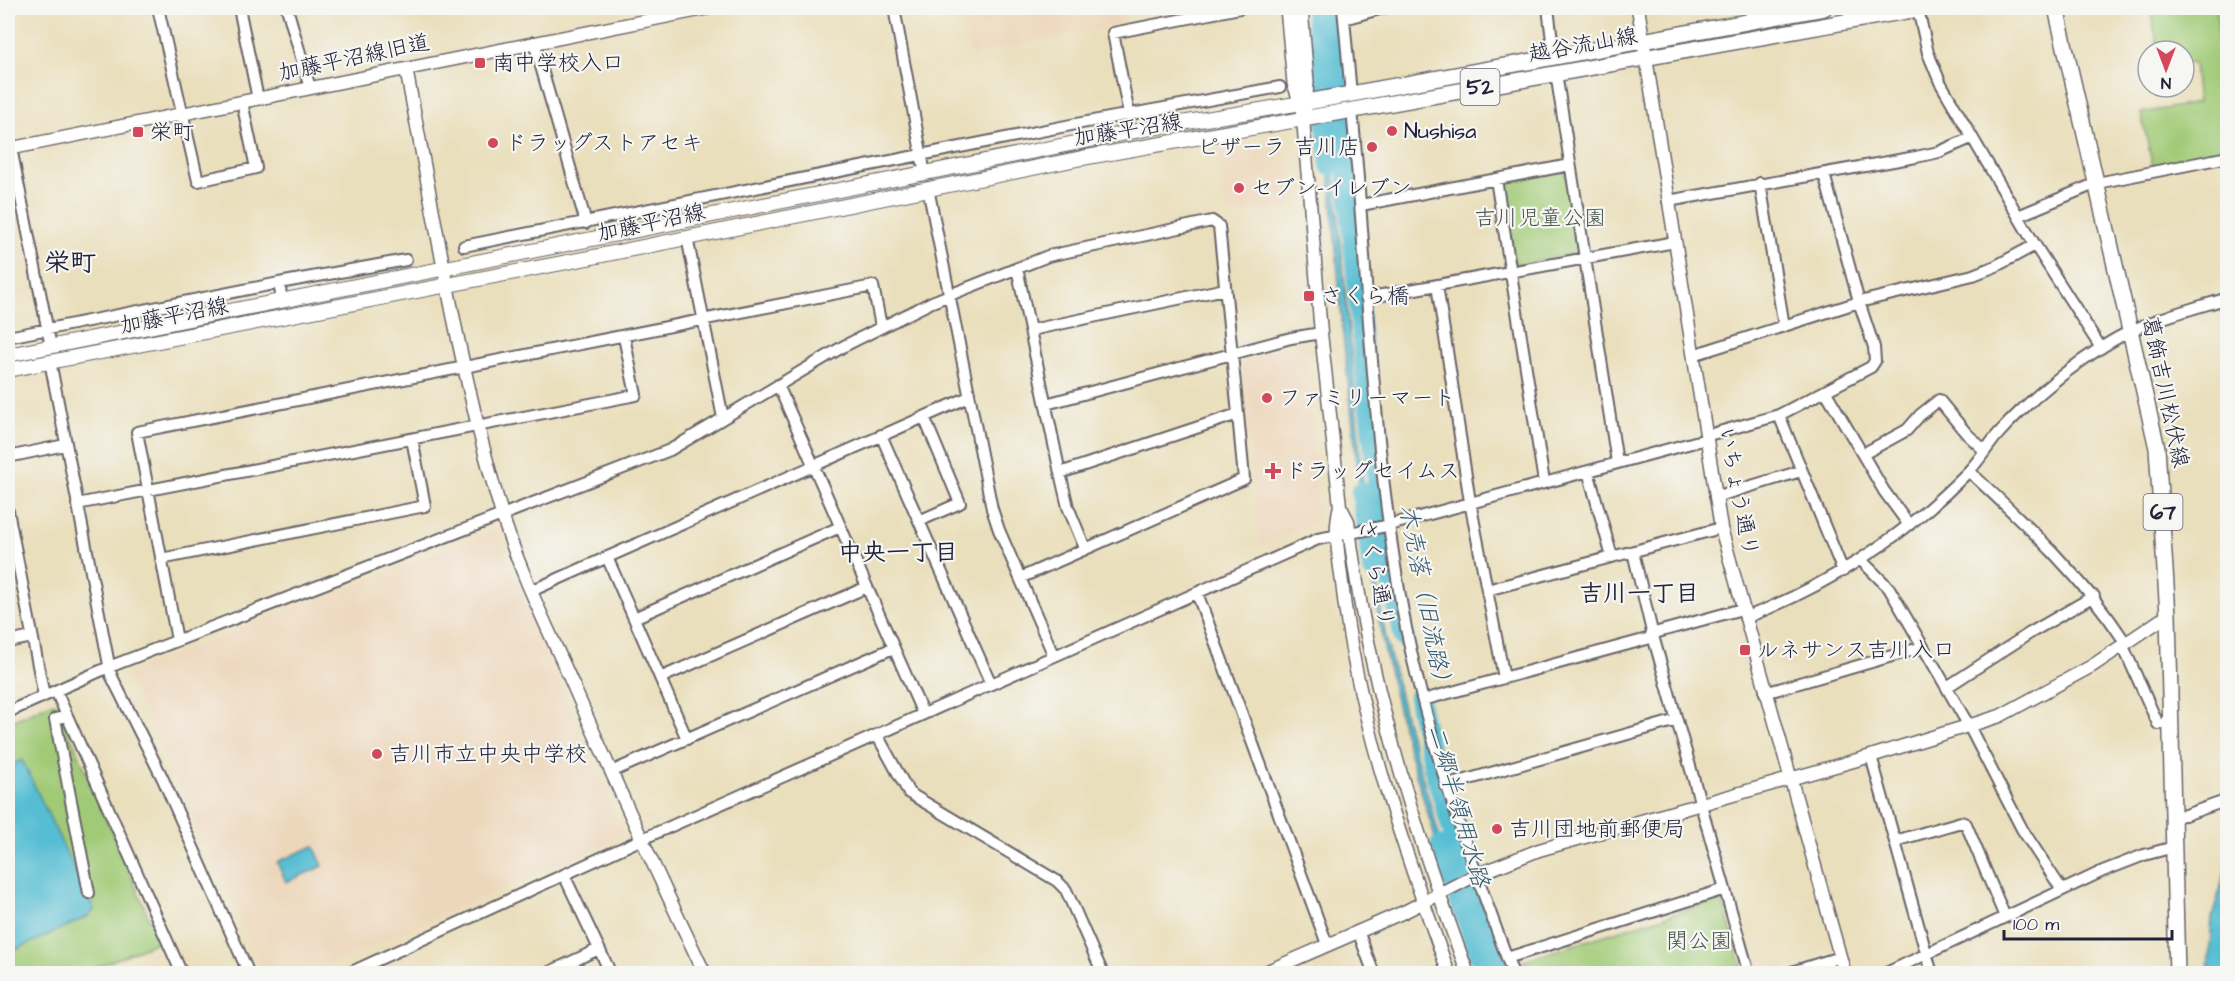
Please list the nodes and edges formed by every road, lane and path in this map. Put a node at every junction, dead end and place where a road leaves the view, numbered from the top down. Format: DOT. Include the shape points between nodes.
graph roads {
  1 [pos="158,8"];
  2 [pos="239,8"];
  3 [pos="287,8"];
  4 [pos="705,8"];
  5 [pos="894,8"];
  6 [pos="1240,8"];
  7 [pos="1288,8"];
  8 [pos="1300,8"];
  9 [pos="1343,8"];
  10 [pos="1383,8"];
  11 [pos="1548,8"];
  12 [pos="1638,8"];
  13 [pos="1824,8"];
  14 [pos="1920,8"];
  15 [pos="2056,8"];
  16 [pos="1751,14"];
  17 [pos="1344,20"];
  18 [pos="1642,40"];
  19 [pos="534,42"];
  20 [pos="1554,56"];
  21 [pos="1645,57"];
  22 [pos="406,69"];
  23 [pos="1556,73"];
  24 [pos="1280,87"];
  25 [pos="310,88"];
  26 [pos="258,99"];
  27 [pos="1350,100"];
  28 [pos="242,102"];
  29 [pos="1302,103"];
  30 [pos="183,114"];
  31 [pos="1129,114"];
  32 [pos="1303,119"];
  33 [pos="1074,124"];
  34 [pos="1971,138"];
  35 [pos="1077,143"];
  36 [pos="9,149"];
  37 [pos="922,156"];
  38 [pos="2228,157"];
  39 [pos="1570,165"];
  40 [pos="1824,174"];
  41 [pos="1496,179"];
  42 [pos="926,181"];
  43 [pos="1760,183"];
  44 [pos="2097,183"];
  45 [pos="1668,201"];
  46 [pos="680,203"];
  47 [pos="1361,205"];
  48 [pos="2018,216"];
  49 [pos="684,222"];
  50 [pos="586,223"];
  51 [pos="687,237"];
  52 [pos="508,238"];
  53 [pos="1675,242"];
  54 [pos="2034,245"];
  55 [pos="464,246"];
  56 [pos="512,254"];
  57 [pos="1585,259"];
  58 [pos="406,260"];
  59 [pos="444,267"];
  60 [pos="1017,268"];
  61 [pos="1511,272"];
  62 [pos="279,283"];
  63 [pos="448,284"];
  64 [pos="1437,285"];
  65 [pos="1225,289"];
  66 [pos="950,296"];
  67 [pos="1366,298"];
  68 [pos="2228,298"];
  69 [pos="282,300"];
  70 [pos="1858,302"];
  71 [pos="705,321"];
  72 [pos="881,326"];
  73 [pos="1784,326"];
  74 [pos="46,329"];
  75 [pos="1031,330"];
  76 [pos="2130,331"];
  77 [pos="1321,333"];
  78 [pos="8,335"];
  79 [pos="624,337"];
  80 [pos="51,346"];
  81 [pos="2101,348"];
  82 [pos="8,355"];
  83 [pos="1232,355"];
  84 [pos="1693,355"];
  85 [pos="50,361"];
  86 [pos="464,367"];
  87 [pos="8,370"];
  88 [pos="778,385"];
  89 [pos="1826,392"];
  90 [pos="969,397"];
  91 [pos="1046,404"];
  92 [pos="1238,414"];
  93 [pos="1779,415"];
  94 [pos="924,417"];
  95 [pos="723,418"];
  96 [pos="477,426"];
  97 [pos="881,435"];
  98 [pos="1705,437"];
  99 [pos="412,439"];
  100 [pos="65,446"];
  101 [pos="1985,451"];
  102 [pos="1863,454"];
  103 [pos="8,457"];
  104 [pos="1617,462"];
  105 [pos="813,465"];
  106 [pos="1588,471"];
  107 [pos="1801,471"];
  108 [pos="1970,471"];
  109 [pos="1060,473"];
  110 [pos="1544,482"];
  111 [pos="148,490"];
  112 [pos="1715,497"];
  113 [pos="1470,502"];
  114 [pos="77,504"];
  115 [pos="502,514"];
  116 [pos="8,517"];
  117 [pos="919,521"];
  118 [pos="1388,525"];
  119 [pos="1909,525"];
  120 [pos="840,527"];
  121 [pos="1721,528"];
  122 [pos="1348,534"];
  123 [pos="1085,548"];
  124 [pos="1633,552"];
  125 [pos="607,557"];
  126 [pos="1612,557"];
  127 [pos="161,559"];
  128 [pos="1862,561"];
  129 [pos="1844,571"];
  130 [pos="20,578"];
  131 [pos="1020,578"];
  132 [pos="8,580"];
  133 [pos="867,587"];
  134 [pos="1487,590"];
  135 [pos="531,591"];
  136 [pos="1197,593"];
  137 [pos="2094,596"];
  138 [pos="1743,613"];
  139 [pos="2168,615"];
  140 [pos="634,618"];
  141 [pos="1653,636"];
  142 [pos="32,637"];
  143 [pos="177,640"];
  144 [pos="8,642"];
  145 [pos="2124,643"];
  146 [pos="1923,647"];
  147 [pos="893,648"];
  148 [pos="1054,656"];
  149 [pos="109,667"];
  150 [pos="660,678"];
  151 [pos="1504,678"];
  152 [pos="991,684"];
  153 [pos="1947,687"];
  154 [pos="56,690"];
  155 [pos="1766,693"];
  156 [pos="44,696"];
  157 [pos="1423,700"];
  158 [pos="8,712"];
  159 [pos="923,714"];
  160 [pos="68,716"];
  161 [pos="1677,720"];
  162 [pos="2170,723"];
  163 [pos="1969,726"];
  164 [pos="877,735"];
  165 [pos="687,739"];
  166 [pos="1871,756"];
  167 [pos="611,772"];
  168 [pos="1791,779"];
  169 [pos="1445,786"];
  170 [pos="2228,800"];
  171 [pos="1700,804"];
  172 [pos="2173,816"];
  173 [pos="640,840"];
  174 [pos="1895,841"];
  175 [pos="2174,847"];
  176 [pos="564,875"];
  177 [pos="1474,877"];
  178 [pos="1725,889"];
  179 [pos="2062,890"];
  180 [pos="89,892"];
  181 [pos="1443,893"];
  182 [pos="1423,902"];
  183 [pos="2005,917"];
  184 [pos="1358,931"];
  185 [pos="1327,944"];
  186 [pos="599,950"];
  187 [pos="1927,954"];
  188 [pos="1507,957"];
  189 [pos="1840,957"];
  190 [pos="363,970"];
  191 [pos="178,972"];
  192 [pos="249,974"];
  193 [pos="347,974"];
  194 [pos="545,974"];
  195 [pos="611,974"];
  196 [pos="705,974"];
  197 [pos="1103,974"];
  198 [pos="1261,974"];
  199 [pos="1374,974"];
  200 [pos="1449,974"];
  201 [pos="1468,974"];
  202 [pos="1513,974"];
  203 [pos="1749,974"];
  204 [pos="1785,974"];
  205 [pos="1845,974"];
  206 [pos="1884,974"];
  207 [pos="1932,974"];
  208 [pos="2177,974"];
  1 -- 30 [label="street"];
  2 -- 26 [label="street"];
  3 -- 25 [label="street"];
  4 -- 19 [label="street, 加藤平沼線旧道"];
  5 -- 37 [label="street"];
  6 -- 31 [label="street" via="1113,33"];
  7 -- 29 [label="main road" via="1294,83"];
  8 -- 29 [label="main road" via="1306,82"];
  9 -- 17 [label="street"];
  10 -- 17 [label="street"];
  11 -- 20 [label="street"];
  12 -- 18 [label="street, いちょう通り"];
  13 -- 16 [label="main road, 越谷流山線 / 52"];
  14 -- 21 [label="main road, 越谷流山線 / 52"];
  14 -- 34 [label="street" via="1928,53"];
  15 -- 44 [label="main road, 葛飾吉川松伏線 / 67"];
  16 -- 18 [label="main road, 越谷流山線 / 52"];
  17 -- 27 [label="street"];
  18 -- 20 [label="main road, 越谷流山線 / 52"];
  18 -- 21 [label="street, いちょう通り"];
  19 -- 22 [label="street, 加藤平沼線旧道"];
  19 -- 50 [label="street"];
  20 -- 27 [label="main road, 越谷流山線 / 52"];
  21 -- 23 [label="main road, 越谷流山線 / 52"];
  21 -- 45 [label="street, いちょう通り"];
  22 -- 25 [label="street, 加藤平沼線旧道"];
  22 -- 59 [label="street"];
  23 -- 27 [label="main road, 越谷流山線 / 52"];
  23 -- 39 [label="street"];
  24 -- 31 [label="street"];
  25 -- 26 [label="street, 加藤平沼線旧道"];
  26 -- 28 [label="street, 加藤平沼線旧道"];
  27 -- 29 [label="main road, 越谷流山線 / 52"];
  27 -- 32 [label="main road, 越谷流山線 / 52"];
  27 -- 47 [label="street"];
  28 -- 30 [label="street, 加藤平沼線旧道"];
  28 -- 30 [label="street" via="256,168 198,181"];
  29 -- 32 [label="main road"];
  29 -- 35 [label="main road, 加藤平沼線"];
  30 -- 36 [label="street, 加藤平沼線旧道"];
  31 -- 33 [label="street"];
  32 -- 42 [label="main road, 加藤平沼線"];
  32 -- 77 [label="street, さくら通り"];
  33 -- 35 [label="street"];
  33 -- 37 [label="street"];
  34 -- 40 [label="street" via="1940,152"];
  34 -- 48 [label="street"];
  35 -- 42 [label="main road, 加藤平沼線"];
  36 -- 74 [label="street"];
  37 -- 42 [label="street"];
  37 -- 46 [label="street"];
  38 -- 44 [label="street"];
  39 -- 41 [label="street"];
  39 -- 57 [label="street"];
  40 -- 43 [label="street"];
  40 -- 70 [label="street"];
  41 -- 47 [label="street"];
  41 -- 61 [label="street"];
  42 -- 49 [label="main road, 加藤平沼線"];
  42 -- 51 [label="main road, 加藤平沼線"];
  42 -- 66 [label="street"];
  43 -- 45 [label="street"];
  43 -- 73 [label="street"];
  44 -- 48 [label="street"];
  44 -- 76 [label="main road, 葛飾吉川松伏線 / 67"];
  45 -- 53 [label="street, いちょう通り"];
  46 -- 49 [label="street"];
  46 -- 50 [label="street"];
  47 -- 67 [label="street"];
  48 -- 54 [label="street"];
  49 -- 56 [label="main road, 加藤平沼線"];
  50 -- 52 [label="street"];
  51 -- 63 [label="main road, 加藤平沼線"];
  51 -- 71 [label="street"];
  52 -- 55 [label="street"];
  52 -- 56 [label="street"];
  53 -- 57 [label="street"];
  53 -- 84 [label="street, いちょう通り"];
  54 -- 70 [label="street" via="1973,275"];
  54 -- 81 [label="street"];
  56 -- 59 [label="main road, 加藤平沼線"];
  57 -- 61 [label="street"];
  57 -- 104 [label="street"];
  58 -- 62 [label="street"];
  59 -- 63 [label="street"];
  59 -- 69 [label="main road, 加藤平沼線"];
  60 -- 65 [label="street" via="1059,253 1212,221 1219,226"];
  60 -- 66 [label="street"];
  60 -- 75 [label="street"];
  61 -- 64 [label="street"];
  61 -- 110 [label="street"];
  62 -- 69 [label="street"];
  62 -- 74 [label="street"];
  63 -- 85 [label="main road, 加藤平沼線"];
  63 -- 86 [label="street"];
  64 -- 67 [label="street"];
  64 -- 113 [label="street"];
  65 -- 75 [label="street"];
  65 -- 83 [label="street"];
  66 -- 72 [label="street"];
  66 -- 90 [label="street"];
  67 -- 118 [label="street"];
  68 -- 76 [label="street"];
  69 -- 80 [label="main road, 加藤平沼線"];
  70 -- 73 [label="street"];
  70 -- 89 [label="street" via="1875,361"];
  71 -- 72 [label="street" via="873,286"];
  71 -- 79 [label="street"];
  71 -- 95 [label="street"];
  72 -- 88 [label="street"];
  73 -- 84 [label="street"];
  74 -- 78 [label="street"];
  74 -- 80 [label="street"];
  75 -- 91 [label="street"];
  76 -- 81 [label="street"];
  76 -- 139 [label="main road, 葛飾吉川松伏線 / 67" via="2157,448"];
  77 -- 83 [label="street"];
  77 -- 122 [label="street, さくら通り" via="1340,506 1335,523"];
  79 -- 86 [label="street"];
  79 -- 96 [label="street" via="636,394"];
  80 -- 82 [label="main road, 加藤平沼線"];
  81 -- 101 [label="street" via="2028,404"];
  83 -- 91 [label="street"];
  83 -- 92 [label="street"];
  84 -- 98 [label="street, いちょう通り"];
  85 -- 87 [label="main road, 加藤平沼線"];
  85 -- 100 [label="street"];
  86 -- 96 [label="street"];
  86 -- 111 [label="street" via="137,432"];
  88 -- 95 [label="street"];
  88 -- 105 [label="street"];
  89 -- 93 [label="street"];
  89 -- 102 [label="street"];
  90 -- 94 [label="street"];
  90 -- 131 [label="street" via="992,509"];
  91 -- 109 [label="street"];
  92 -- 109 [label="street"];
  92 -- 123 [label="street" via="1244,479"];
  93 -- 98 [label="street"];
  93 -- 107 [label="street"];
  94 -- 97 [label="street"];
  94 -- 117 [label="street" via="960,503"];
  95 -- 115 [label="street" via="670,450"];
  96 -- 99 [label="street"];
  96 -- 115 [label="street"];
  97 -- 105 [label="street"];
  97 -- 117 [label="street"];
  98 -- 104 [label="street"];
  98 -- 112 [label="street, いちょう通り"];
  99 -- 111 [label="street"];
  99 -- 127 [label="street" via="425,506"];
  100 -- 103 [label="street"];
  100 -- 114 [label="street"];
  101 -- 102 [label="street" via="1939,400 1907,430"];
  101 -- 108 [label="street"];
  102 -- 119 [label="street"];
  104 -- 106 [label="street"];
  105 -- 120 [label="street"];
  105 -- 125 [label="street"];
  106 -- 110 [label="street"];
  106 -- 126 [label="street"];
  107 -- 112 [label="street"];
  107 -- 129 [label="street"];
  108 -- 119 [label="street"];
  108 -- 137 [label="street" via="2048,544"];
  109 -- 123 [label="street" via="1068,507"];
  110 -- 113 [label="street"];
  111 -- 114 [label="street"];
  111 -- 127 [label="street"];
  112 -- 121 [label="street, いちょう通り"];
  113 -- 118 [label="street"];
  113 -- 134 [label="street"];
  114 -- 149 [label="street"];
  115 -- 135 [label="street"];
  115 -- 143 [label="street"];
  116 -- 130 [label="street"];
  117 -- 152 [label="street"];
  118 -- 122 [label="street"];
  118 -- 157 [label="street"];
  119 -- 128 [label="street"];
  120 -- 133 [label="street"];
  120 -- 140 [label="street"];
  121 -- 124 [label="street"];
  121 -- 138 [label="street, いちょう通り"];
  122 -- 136 [label="street" via="1314,541"];
  122 -- 181 [label="street, さくら通り" via="1389,730 1417,833"];
  122 -- 182 [label="street, さくら通り" via="1344,605 1358,681 1387,791"];
  123 -- 131 [label="street"];
  124 -- 126 [label="street"];
  124 -- 141 [label="street"];
  125 -- 135 [label="street"];
  125 -- 140 [label="street"];
  126 -- 134 [label="street"];
  127 -- 143 [label="street"];
  128 -- 129 [label="street"];
  128 -- 146 [label="street" via="1889,588"];
  129 -- 138 [label="street"];
  130 -- 132 [label="street"];
  130 -- 142 [label="street"];
  131 -- 148 [label="street"];
  133 -- 147 [label="street"];
  133 -- 150 [label="street"];
  134 -- 151 [label="street"];
  135 -- 167 [label="street"];
  136 -- 148 [label="street"];
  136 -- 185 [label="street"];
  137 -- 145 [label="street"];
  137 -- 153 [label="street"];
  138 -- 141 [label="street"];
  138 -- 155 [label="street, いちょう通り"];
  139 -- 145 [label="street"];
  139 -- 162 [label="main road, 葛飾吉川松伏線 / 67"];
  140 -- 150 [label="street"];
  141 -- 151 [label="street"];
  141 -- 161 [label="street"];
  142 -- 144 [label="street"];
  142 -- 156 [label="street"];
  143 -- 149 [label="street"];
  145 -- 162 [label="street" via="2158,724"];
  145 -- 163 [label="street" via="2031,701"];
  146 -- 153 [label="street"];
  146 -- 155 [label="street"];
  147 -- 159 [label="street"];
  147 -- 165 [label="street"];
  148 -- 152 [label="street"];
  149 -- 154 [label="street"];
  149 -- 192 [label="street"];
  150 -- 165 [label="street"];
  151 -- 157 [label="street"];
  152 -- 159 [label="street"];
  153 -- 163 [label="street"];
  154 -- 156 [label="street"];
  154 -- 160 [label="street"];
  155 -- 168 [label="street, いちょう通り"];
  156 -- 158 [label="street"];
  157 -- 169 [label="street"];
  159 -- 164 [label="street"];
  160 -- 180 [label="street" via="55,719"];
  160 -- 191 [label="street"];
  161 -- 169 [label="street"];
  161 -- 171 [label="street"];
  162 -- 172 [label="main road, 葛飾吉川松伏線 / 67"];
  163 -- 166 [label="street"];
  163 -- 179 [label="street" via="2022,830"];
  164 -- 173 [label="street"];
  164 -- 197 [label="street" via="909,793 1066,890"];
  165 -- 167 [label="street"];
  166 -- 168 [label="street"];
  166 -- 174 [label="street"];
  167 -- 173 [label="street"];
  168 -- 171 [label="street"];
  168 -- 189 [label="street, いちょう通り"];
  169 -- 177 [label="street"];
  170 -- 172 [label="street"];
  171 -- 177 [label="street" via="1539,850"];
  171 -- 178 [label="street"];
  172 -- 175 [label="main road, 葛飾吉川松伏線 / 67"];
  173 -- 176 [label="street"];
  173 -- 196 [label="street"];
  174 -- 183 [label="street" via="1965,824"];
  174 -- 187 [label="street"];
  175 -- 179 [label="street" via="2144,855"];
  175 -- 208 [label="main road, 葛飾吉川松伏線 / 67"];
  176 -- 186 [label="street"];
  176 -- 190 [label="street"];
  177 -- 181 [label="street"];
  177 -- 188 [label="street"];
  178 -- 188 [label="street"];
  178 -- 203 [label="street"];
  179 -- 183 [label="street"];
  181 -- 182 [label="street"];
  181 -- 201 [label="street, さくら通り"];
  182 -- 184 [label="street"];
  182 -- 200 [label="street, さくら通り"];
  183 -- 187 [label="street"];
  184 -- 185 [label="street"];
  184 -- 199 [label="street"];
  185 -- 198 [label="street"];
  186 -- 194 [label="street"];
  186 -- 195 [label="street"];
  187 -- 206 [label="street"];
  187 -- 207 [label="street"];
  188 -- 202 [label="street"];
  189 -- 204 [label="street"];
  189 -- 205 [label="street, いちょう通り"];
  190 -- 193 [label="street"];
}
